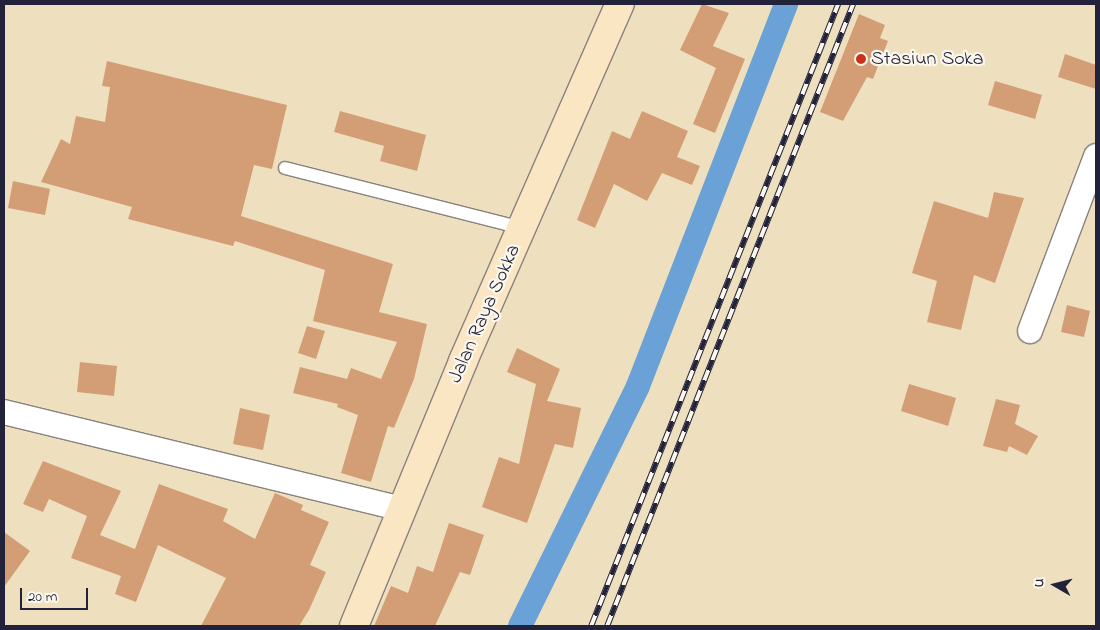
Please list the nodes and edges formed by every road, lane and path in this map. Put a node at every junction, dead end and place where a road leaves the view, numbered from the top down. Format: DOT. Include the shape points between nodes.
graph roads {
  1 [pos="620,4"];
  2 [pos="1096,156"];
  3 [pos="285,168"];
  4 [pos="522,228"];
  5 [pos="1030,331"];
  6 [pos="4,412"];
  7 [pos="403,509"];
  8 [pos="354,626"];
  1 -- 4 [label="main road, Jalan Raya Sokka"];
  2 -- 5 [label="street"];
  3 -- 4 [label="lane"];
  4 -- 7 [label="main road, Jalan Raya Sokka"];
  6 -- 7 [label="street"];
  7 -- 8 [label="main road, Jalan Raya Sokka"];
}
